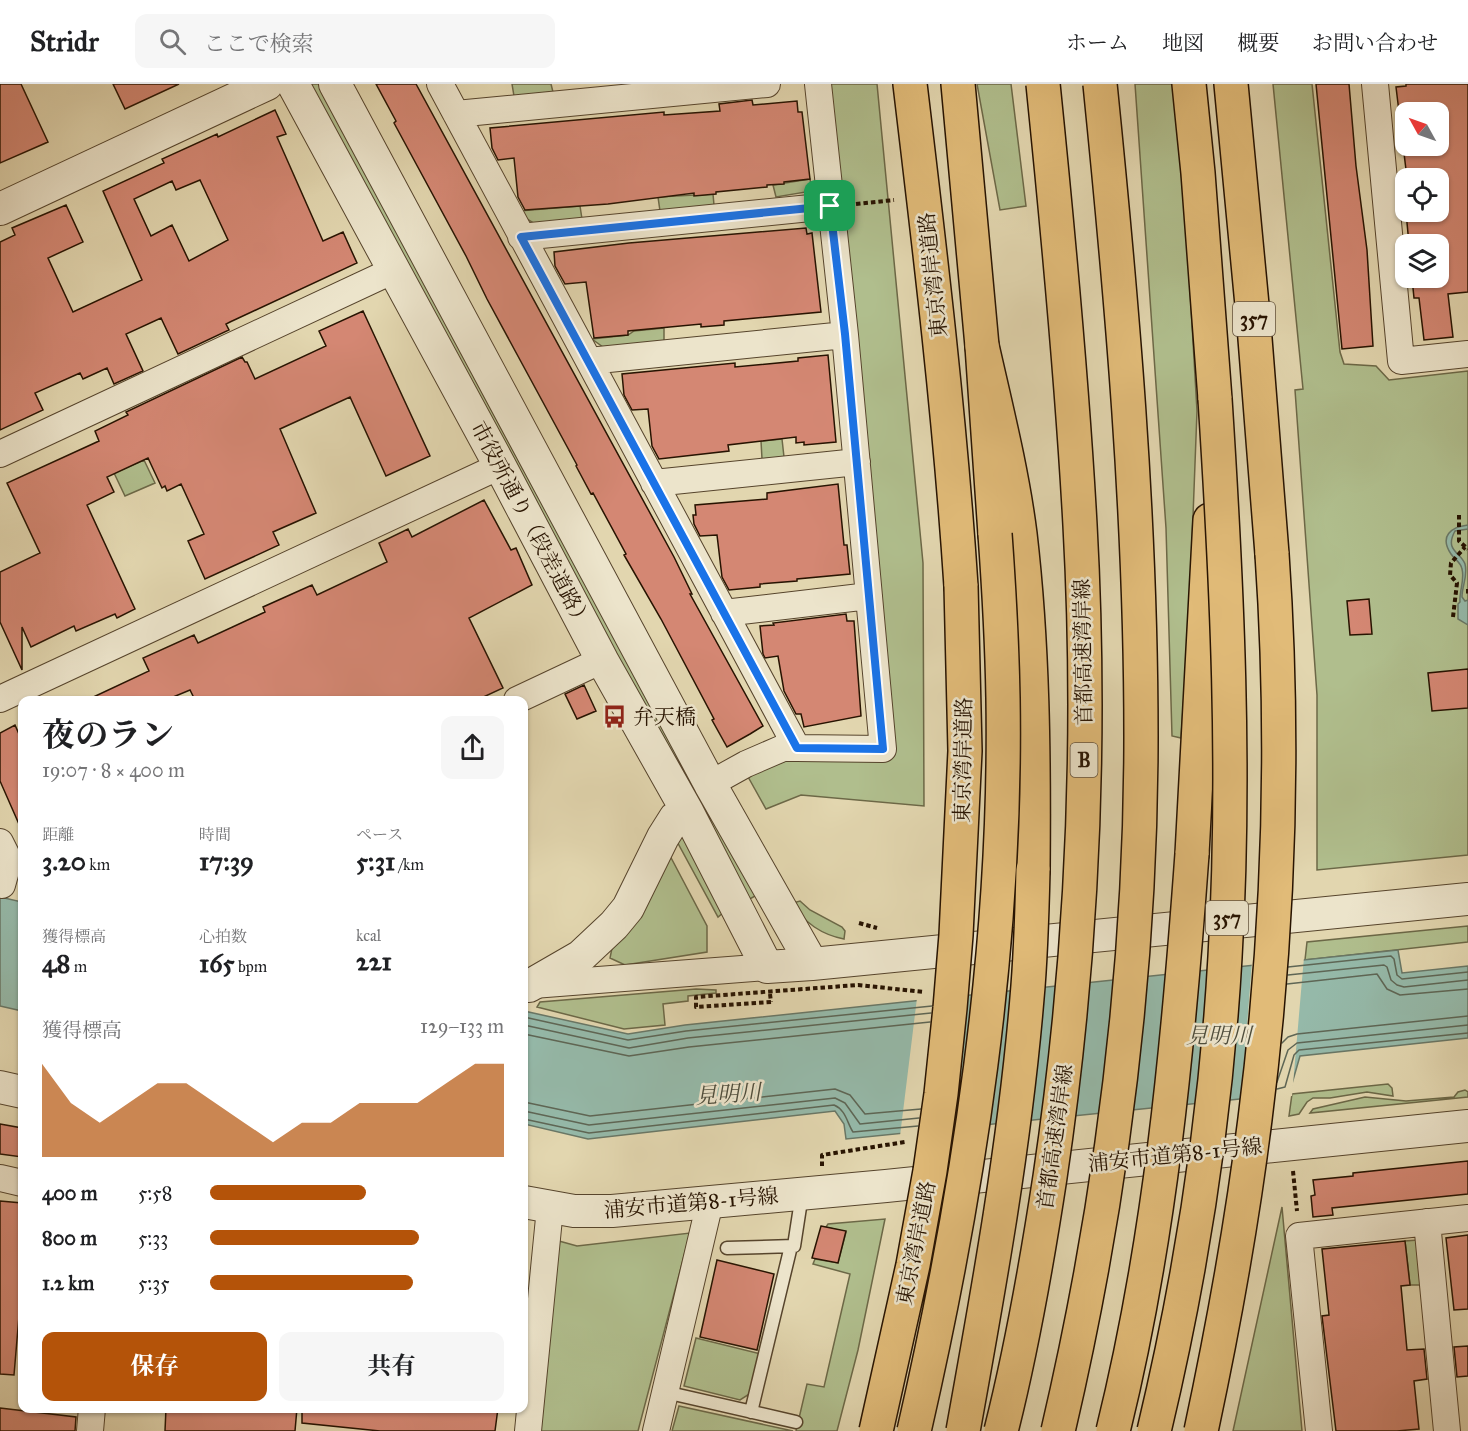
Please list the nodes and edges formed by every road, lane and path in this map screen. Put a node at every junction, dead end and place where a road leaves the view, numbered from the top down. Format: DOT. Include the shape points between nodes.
graph roads {
  1 [pos="267,84"];
  2 [pos="293,84"];
  3 [pos="335,84"];
  4 [pos="440,84"];
  5 [pos="767,84"];
  6 [pos="818,84"];
  7 [pos="910,84"];
  8 [pos="958,84"];
  9 [pos="1043,84"];
  10 [pos="1100,84"];
  11 [pos="1189,84"];
  12 [pos="1231,84"];
  13 [pos="1375,84"];
  14 [pos="456,114"];
  15 [pos="894,200"];
  16 [pos="873,202"];
  17 [pos="830,206"];
  18 [pos="0,209"];
  19 [pos="521,237"];
  20 [pos="394,270"];
  21 [pos="845,334"];
  22 [pos="1468,354"];
  23 [pos="589,361"];
  24 [pos="1215,399"];
  25 [pos="0,454"];
  26 [pos="857,462"];
  27 [pos="500,466"];
  28 [pos="654,483"];
  29 [pos="1459,515"];
  30 [pos="1007,533"];
  31 [pos="1467,548"];
  32 [pos="1468,589"];
  33 [pos="1468,595"];
  34 [pos="869,596"];
  35 [pos="724,613"];
  36 [pos="1453,617"];
  37 [pos="602,660"];
  38 [pos="526,696"];
  39 [pos="0,699"];
  40 [pos="797,748"];
  41 [pos="710,784"];
  42 [pos="687,811"];
  43 [pos="0,842"];
  44 [pos="8,887"];
  45 [pos="1468,899"];
  46 [pos="812,964"];
  47 [pos="767,967"];
  48 [pos="528,985"];
  49 [pos="528,986"];
  50 [pos="927,992"];
  51 [pos="771,1002"];
  52 [pos="0,1087"];
  53 [pos="18,1091"];
  54 [pos="1468,1126"];
  55 [pos="909,1141"];
  56 [pos="1293,1161"];
  57 [pos="823,1169"];
  58 [pos="0,1178"];
  59 [pos="18,1182"];
  60 [pos="802,1193"];
  61 [pos="710,1202"];
  62 [pos="537,1205"];
  63 [pos="1468,1218"];
  64 [pos="1427,1222"];
  65 [pos="1299,1236"];
  66 [pos="791,1246"];
  67 [pos="727,1248"];
  68 [pos="532,1295"];
  69 [pos="528,1391"];
  70 [pos="665,1392"];
  71 [pos="752,1412"];
  72 [pos="92,1413"];
  73 [pos="796,1422"];
  74 [pos="90,1431"];
  75 [pos="528,1431"];
  76 [pos="656,1431"];
  77 [pos="876,1431"];
  78 [pos="914,1431"];
  79 [pos="963,1431"];
  80 [pos="1001,1431"];
  81 [pos="1058,1431"];
  82 [pos="1113,1431"];
  83 [pos="1154,1431"];
  84 [pos="1201,1431"];
  85 [pos="1319,1431"];
  86 [pos="1447,1431"];
  1 -- 18 [label="street"];
  2 -- 20 [label="street, 市役所通り（段差道路）"];
  3 -- 41 [label="street, 市役所通り（段差道路）"];
  4 -- 14 [label="street"];
  5 -- 14 [label="street"];
  6 -- 17 [label="street"];
  7 -- 77 [label="highway, 東京湾岸道路, bridge" via="956,508 965,751 957,915 941,1094 913,1265"];
  8 -- 30 [label="highway, 東京湾岸道路" via="982,346"];
  9 -- 80 [label="highway, 首都高速湾岸線 / B, bridge" via="1066,321 1080,526 1084,726 1081,864 1056,1139 1041,1236"];
  10 -- 81 [label="highway, bridge" via="1136,519 1141,737 1138,862 1131,974 1113,1138 1089,1288"];
  11 -- 24 [label="highway, 357"];
  12 -- 84 [label="highway, 357, bridge" via="1272,554 1279,759 1273,913 1256,1118 1241,1222"];
  13 -- 22 [label="street" via="1401,361"];
  14 -- 19 [label="street"];
  15 -- 16 [label="path"];
  17 -- 19 [label="street"];
  17 -- 21 [label="street"];
  19 -- 23 [label="street"];
  20 -- 25 [label="street"];
  20 -- 27 [label="street, 市役所通り（段差道路）"];
  21 -- 23 [label="street"];
  21 -- 26 [label="street"];
  23 -- 28 [label="street"];
  24 -- 82 [label="highway, bridge" via="1192,854 1176,1058 1153,1235"];
  24 -- 83 [label="highway, 357, bridge" via="1230,711 1225,957 1211,1116 1194,1239"];
  26 -- 28 [label="street"];
  26 -- 34 [label="street"];
  27 -- 37 [label="street, 市役所通り（段差道路）"];
  27 -- 39 [label="street"];
  28 -- 35 [label="street"];
  29 -- 31 [label="path" via="1459,541"];
  30 -- 78 [label="highway, 東京湾岸道路, bridge" via="1003,760 990,984 955,1230"];
  30 -- 79 [label="highway, bridge" via="1028,618 1034,800 1028,995 997,1239"];
  31 -- 36 [label="path" via="1451,562 1450,575 1457,582"];
  32 -- 33 [label="path"];
  34 -- 35 [label="street"];
  34 -- 40 [label="street" via="883,749"];
  35 -- 40 [label="street"];
  37 -- 38 [label="street"];
  37 -- 42 [label="street, 市役所通り（段差道路）"];
  40 -- 41 [label="street" via="783,748"];
  41 -- 46 [label="street, 市役所通り（段差道路）"];
  42 -- 47 [label="street, 市役所通り（段差道路）"];
  42 -- 48 [label="street" via="675,818 628,908 614,925 581,957"];
  43 -- 44 [label="street" via="9,860"];
  45 -- 46 [label="street"];
  46 -- 47 [label="street"];
  47 -- 49 [label="street"];
  50 -- 51 [label="path, bridge" via="858,985 696,997 696,1007"];
  52 -- 53 [label="street"];
  54 -- 60 [label="street, 浦安市道第8-1号線"];
  55 -- 57 [label="path" via="822,1155"];
  56 -- 65 [label="path"];
  58 -- 59 [label="street"];
  60 -- 61 [label="street, 浦安市道第8-1号線"];
  60 -- 66 [label="lane"];
  61 -- 62 [label="street, 浦安市道第8-1号線" via="612,1211 574,1211"];
  61 -- 70 [label="street"];
  62 -- 68 [label="street"];
  63 -- 64 [label="street"];
  64 -- 65 [label="street"];
  64 -- 86 [label="street"];
  65 -- 85 [label="street"];
  66 -- 67 [label="lane"];
  66 -- 71 [label="lane"];
  68 -- 69 [label="street"];
  69 -- 75 [label="street"];
  70 -- 71 [label="lane"];
  70 -- 76 [label="street"];
  71 -- 73 [label="lane"];
  72 -- 74 [label="street"];
}
